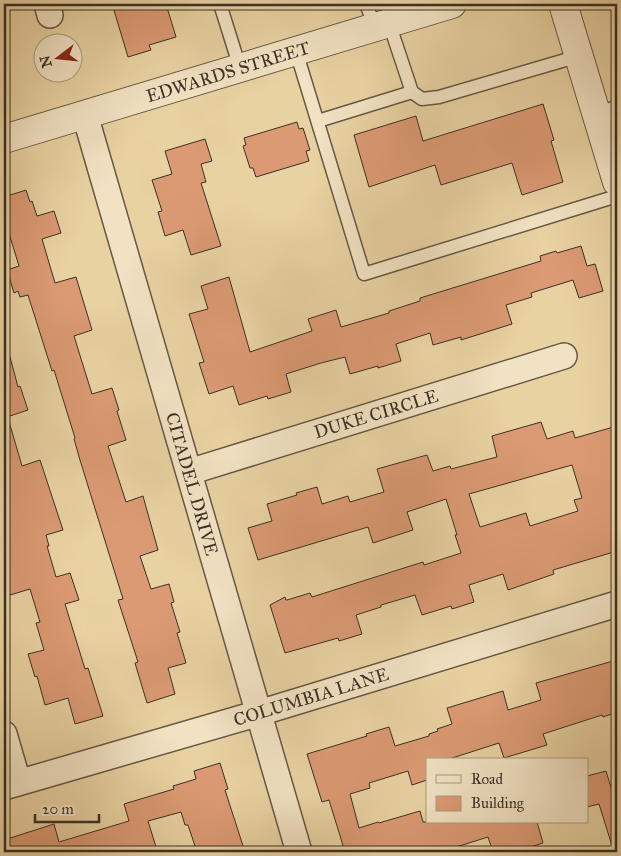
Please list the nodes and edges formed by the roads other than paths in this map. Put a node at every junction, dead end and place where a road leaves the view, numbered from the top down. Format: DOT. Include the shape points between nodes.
graph roads {
  1 [pos="220,4"];
  2 [pos="452,4"];
  3 [pos="563,4"];
  4 [pos="377,18"];
  5 [pos="296,51"];
  6 [pos="579,56"];
  7 [pos="240,68"];
  8 [pos="412,92"];
  9 [pos="607,110"];
  10 [pos="85,115"];
  11 [pos="318,121"];
  12 [pos="4,139"];
  13 [pos="617,182"];
  14 [pos="617,196"];
  15 [pos="564,356"];
  16 [pos="188,472"];
  17 [pos="617,604"];
  18 [pos="259,714"];
  19 [pos="4,734"];
  20 [pos="11,784"];
  21 [pos="299,852"];
  1 -- 7 [label="lane"];
  2 -- 4 [label="street, EDWARDS STREET"];
  3 -- 6 [label="street"];
  4 -- 5 [label="street, EDWARDS STREET"];
  4 -- 8 [label="lane"];
  5 -- 7 [label="street, EDWARDS STREET"];
  5 -- 11 [label="lane"];
  6 -- 8 [label="lane" via="439,97 422,99"];
  6 -- 9 [label="street"];
  7 -- 10 [label="street, EDWARDS STREET"];
  8 -- 11 [label="lane"];
  9 -- 13 [label="street"];
  10 -- 12 [label="street, EDWARDS STREET"];
  10 -- 16 [label="street, CITADEL DRIVE"];
  11 -- 14 [label="lane" via="364,274"];
  15 -- 16 [label="street, DUKE CIRCLE"];
  16 -- 18 [label="street, CITADEL DRIVE"];
  17 -- 18 [label="street, COLUMBIA LANE"];
  18 -- 20 [label="street, COLUMBIA LANE"];
  18 -- 21 [label="street, CITADEL DRIVE"];
  19 -- 20 [label="street"];
}
